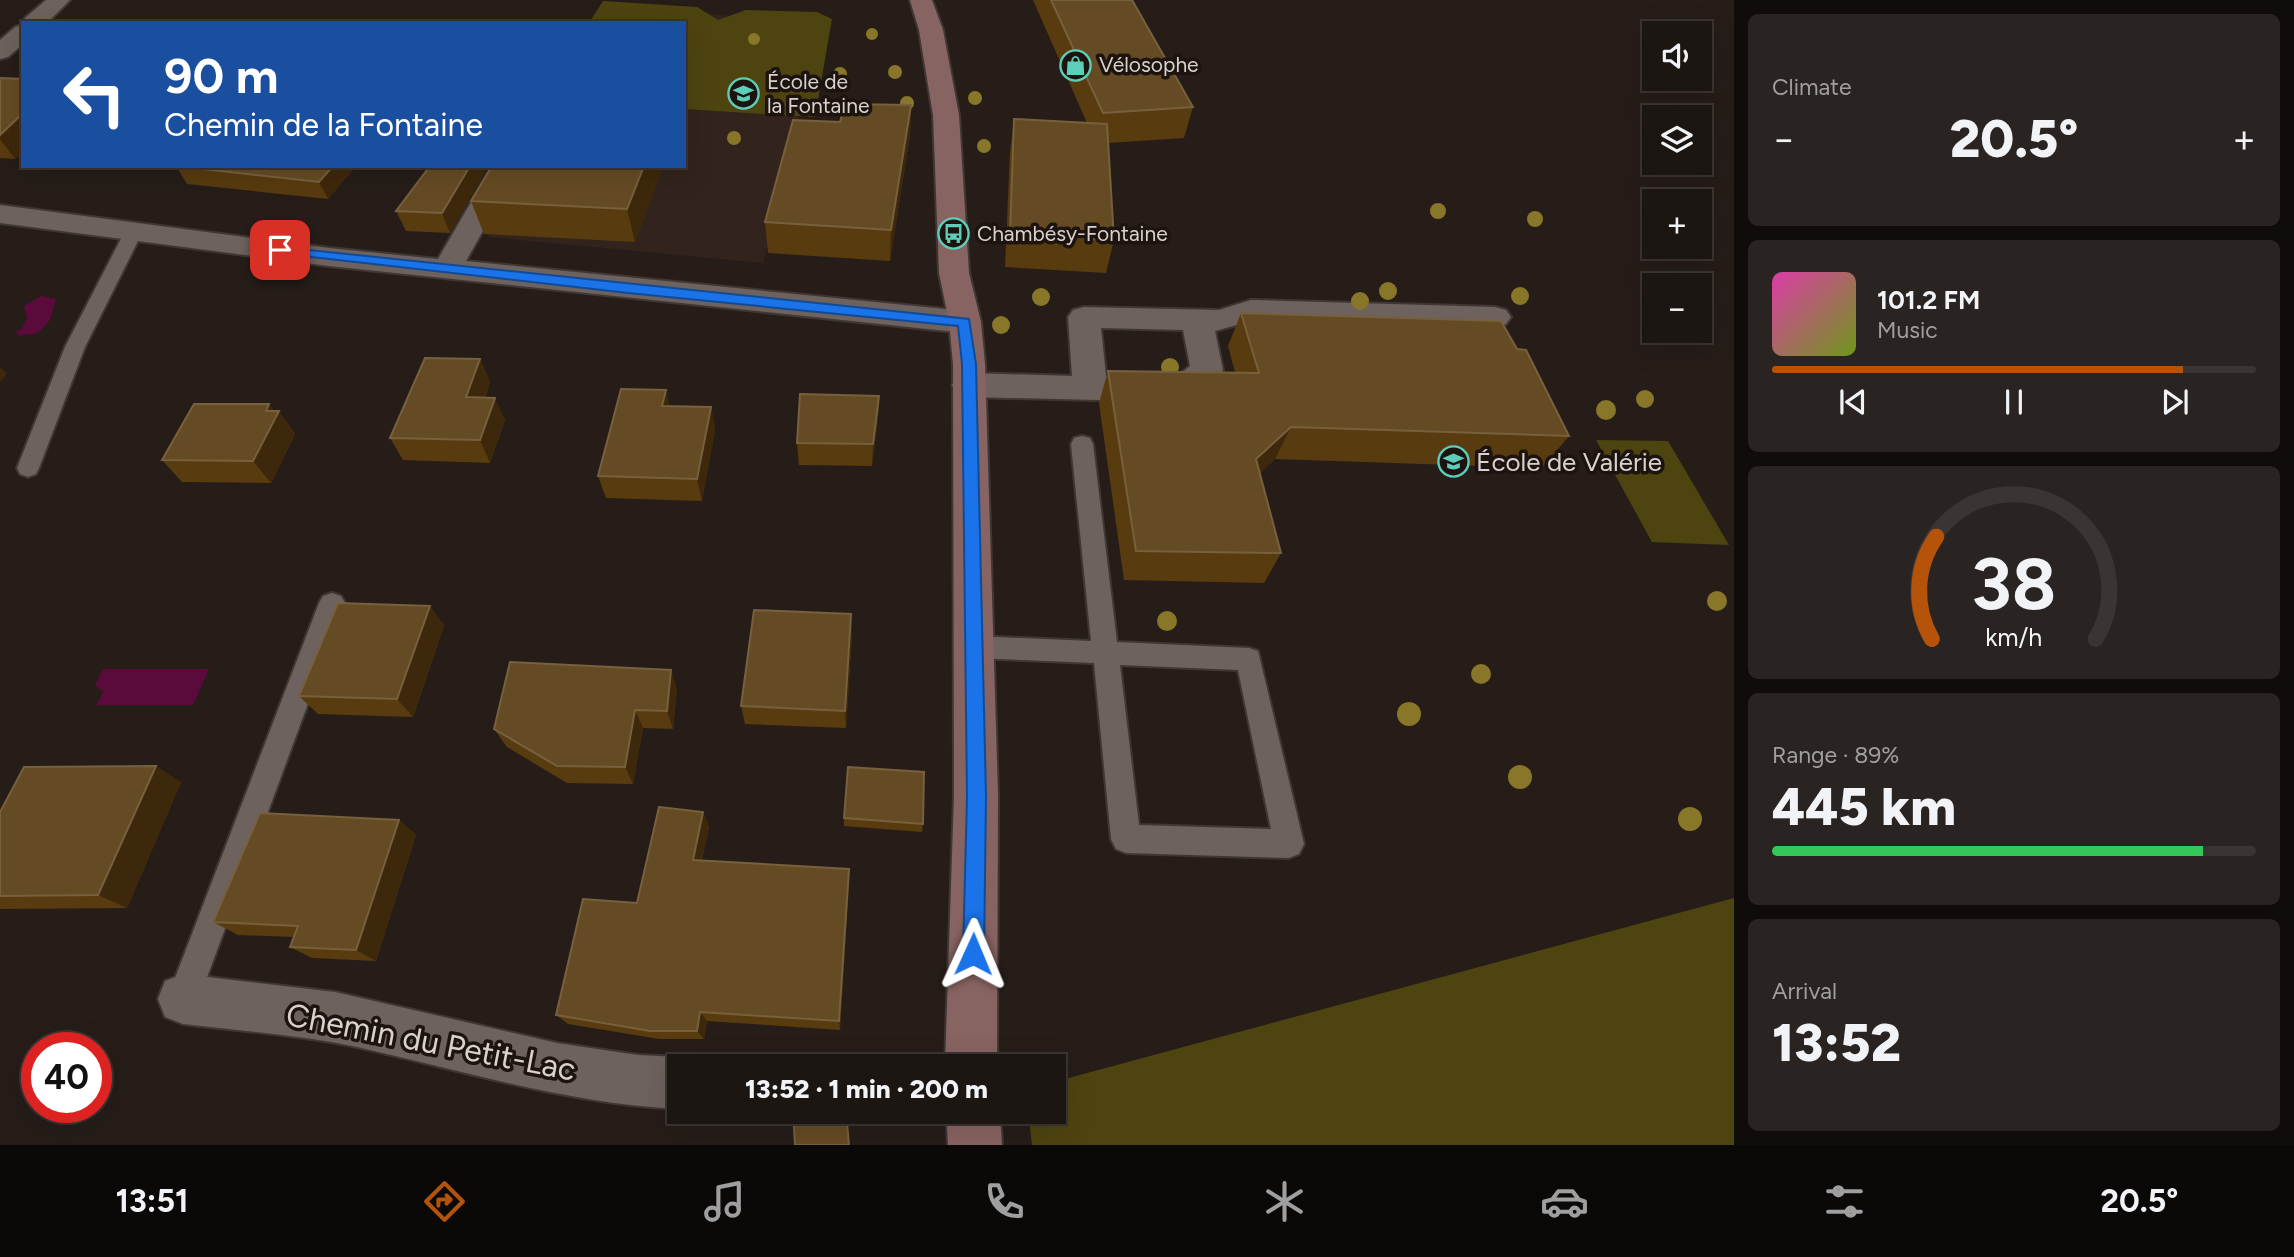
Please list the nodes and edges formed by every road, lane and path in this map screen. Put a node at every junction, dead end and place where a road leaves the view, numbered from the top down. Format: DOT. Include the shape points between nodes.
graph roads {
  1 [pos="59,0"];
  2 [pos="921,0"];
  3 [pos="35,21"];
  4 [pos="21,34"];
  5 [pos="0,52"];
  6 [pos="505,168"];
  7 [pos="5,220"];
  8 [pos="134,231"];
  9 [pos="446,270"];
  10 [pos="1494,317"];
  11 [pos="1196,320"];
  12 [pos="965,322"];
  13 [pos="969,385"];
  14 [pos="1090,388"];
  15 [pos="1082,444"];
  16 [pos="28,468"];
  17 [pos="332,603"];
  18 [pos="973,647"];
  19 [pos="1105,654"];
  20 [pos="183,999"];
  21 [pos="971,1054"];
  22 [pos="667,1083"];
  23 [pos="974,1124"];
  24 [pos="975,1145"];
  1 -- 3 [label="street"];
  2 -- 12 [label="street" via="946,115 954,273"];
  4 -- 5 [label="street"];
  6 -- 9 [label="street"];
  7 -- 8 [label="street"];
  8 -- 9 [label="street"];
  8 -- 16 [label="lane" via="75,347"];
  9 -- 12 [label="street"];
  10 -- 11 [label="street" via="1251,310 1221,321"];
  11 -- 14 [label="street" via="1207,369 1182,390"];
  11 -- 14 [label="street" via="1084,317"];
  12 -- 13 [label="street"];
  13 -- 14 [label="street"];
  13 -- 18 [label="street"];
  15 -- 19 [label="lane"];
  17 -- 20 [label="lane"];
  18 -- 19 [label="lane"];
  18 -- 21 [label="street" via="976,796"];
  19 -- 19 [label="lane" via="1126,839 1289,844 1249,659"];
  20 -- 22 [label="street, Chemin du Petit-Lac" via="354,1021 633,1083"];
  23 -- 24 [label="street"];
}
